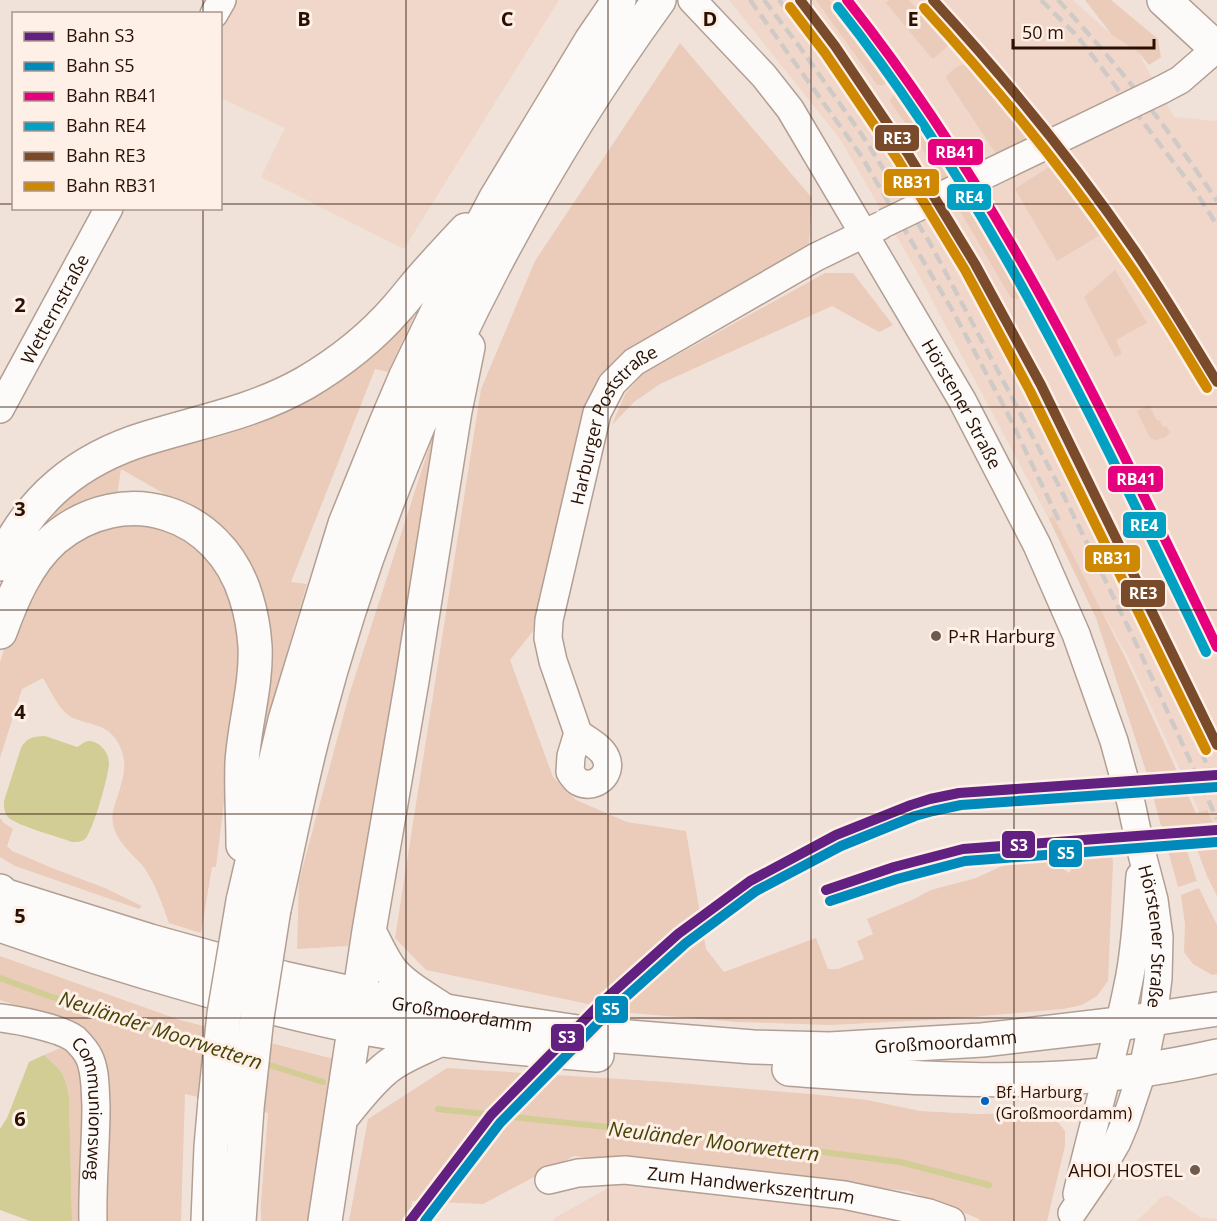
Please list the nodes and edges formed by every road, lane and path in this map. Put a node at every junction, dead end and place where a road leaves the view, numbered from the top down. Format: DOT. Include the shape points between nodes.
graph roads {
  1 [pos="692,0"];
  2 [pos="1164,0"];
  3 [pos="618,1"];
  4 [pos="652,11"];
  5 [pos="1217,48"];
  6 [pos="496,198"];
  7 [pos="108,210"];
  8 [pos="874,229"];
  9 [pos="479,295"];
  10 [pos="0,409"];
  11 [pos="0,564"];
  12 [pos="0,632"];
  13 [pos="578,733"];
  14 [pos="1142,854"];
  15 [pos="1,901"];
  16 [pos="243,901"];
  17 [pos="369,931"];
  18 [pos="1212,1010"];
  19 [pos="356,1011"];
  20 [pos="0,1018"];
  21 [pos="1153,1019"];
  22 [pos="1119,1024"];
  23 [pos="442,1026"];
  24 [pos="1204,1059"];
  25 [pos="1143,1069"];
  26 [pos="1107,1073"];
  27 [pos="340,1119"];
  28 [pos="549,1180"];
  29 [pos="1071,1217"];
  30 [pos="93,1221"];
  31 [pos="208,1221"];
  32 [pos="239,1221"];
  33 [pos="325,1221"];
  34 [pos="951,1221"];
  1 -- 8 [label="street, Hörstener Straße" via="765,76"];
  2 -- 5 [label="main road"];
  3 -- 6 [label="main road"];
  4 -- 9 [label="main road" via="567,138"];
  5 -- 8 [label="street, Harburger Poststraße, bridge" via="1180,80"];
  6 -- 11 [label="main road" via="396,309 346,356 305,383 260,405 146,438 84,465 57,484 34,508"];
  6 -- 16 [label="main road" via="406,375 345,524 285,720"];
  7 -- 10 [label="street, Wetternstraße"];
  8 -- 13 [label="street, Harburger Poststraße" via="816,257 634,362 612,384 597,413 549,620 553,661"];
  8 -- 14 [label="street, Hörstener Straße" via="1037,545 1076,634 1114,741"];
  9 -- 17 [label="main road" via="455,411"];
  9 -- 32 [label="main road, bridge" via="415,433 369,552 314,729 274,909 256,1017"];
  12 -- 16 [label="main road" via="22,580 42,551 67,529 96,515 131,509 164,513 194,526 220,548 238,576 254,629 252,686 242,763"];
  14 -- 21 [label="street, Hörstener Straße" via="1159,937"];
  14 -- 22 [label="street, Hörstener Straße" via="1129,984"];
  15 -- 19 [label="main road, Großmoordamm" via="283,978"];
  16 -- 31 [label="main road, bridge" via="224,1014"];
  17 -- 19 [label="main road"];
  17 -- 23 [label="main road" via="389,968 412,988"];
  18 -- 21 [label="main road, Großmoordamm"];
  19 -- 23 [label="main road, Großmoordamm"];
  19 -- 27 [label="main road"];
  20 -- 30 [label="street, Communionsweg" via="60,1032 73,1038 90,1057 96,1126"];
  21 -- 22 [label="main road, Großmoordamm"];
  21 -- 25 [label="street, Hörstener Straße"];
  22 -- 23 [label="main road, Großmoordamm" via="982,1040 796,1049"];
  22 -- 26 [label="street, Hörstener Straße"];
  23 -- 26 [label="main road, Großmoordamm" via="576,1054 912,1077 1007,1080"];
  23 -- 27 [label="main road" via="385,1068"];
  24 -- 25 [label="main road, Großmoordamm"];
  25 -- 26 [label="main road, Großmoordamm"];
  25 -- 29 [label="street, Hörstener Straße" via="1117,1142"];
  26 -- 29 [label="street, Hörstener Straße"];
  27 -- 33 [label="main road"];
  28 -- 34 [label="street, Zum Handwerkszentrum" via="578,1173 625,1170 844,1196"];
}
